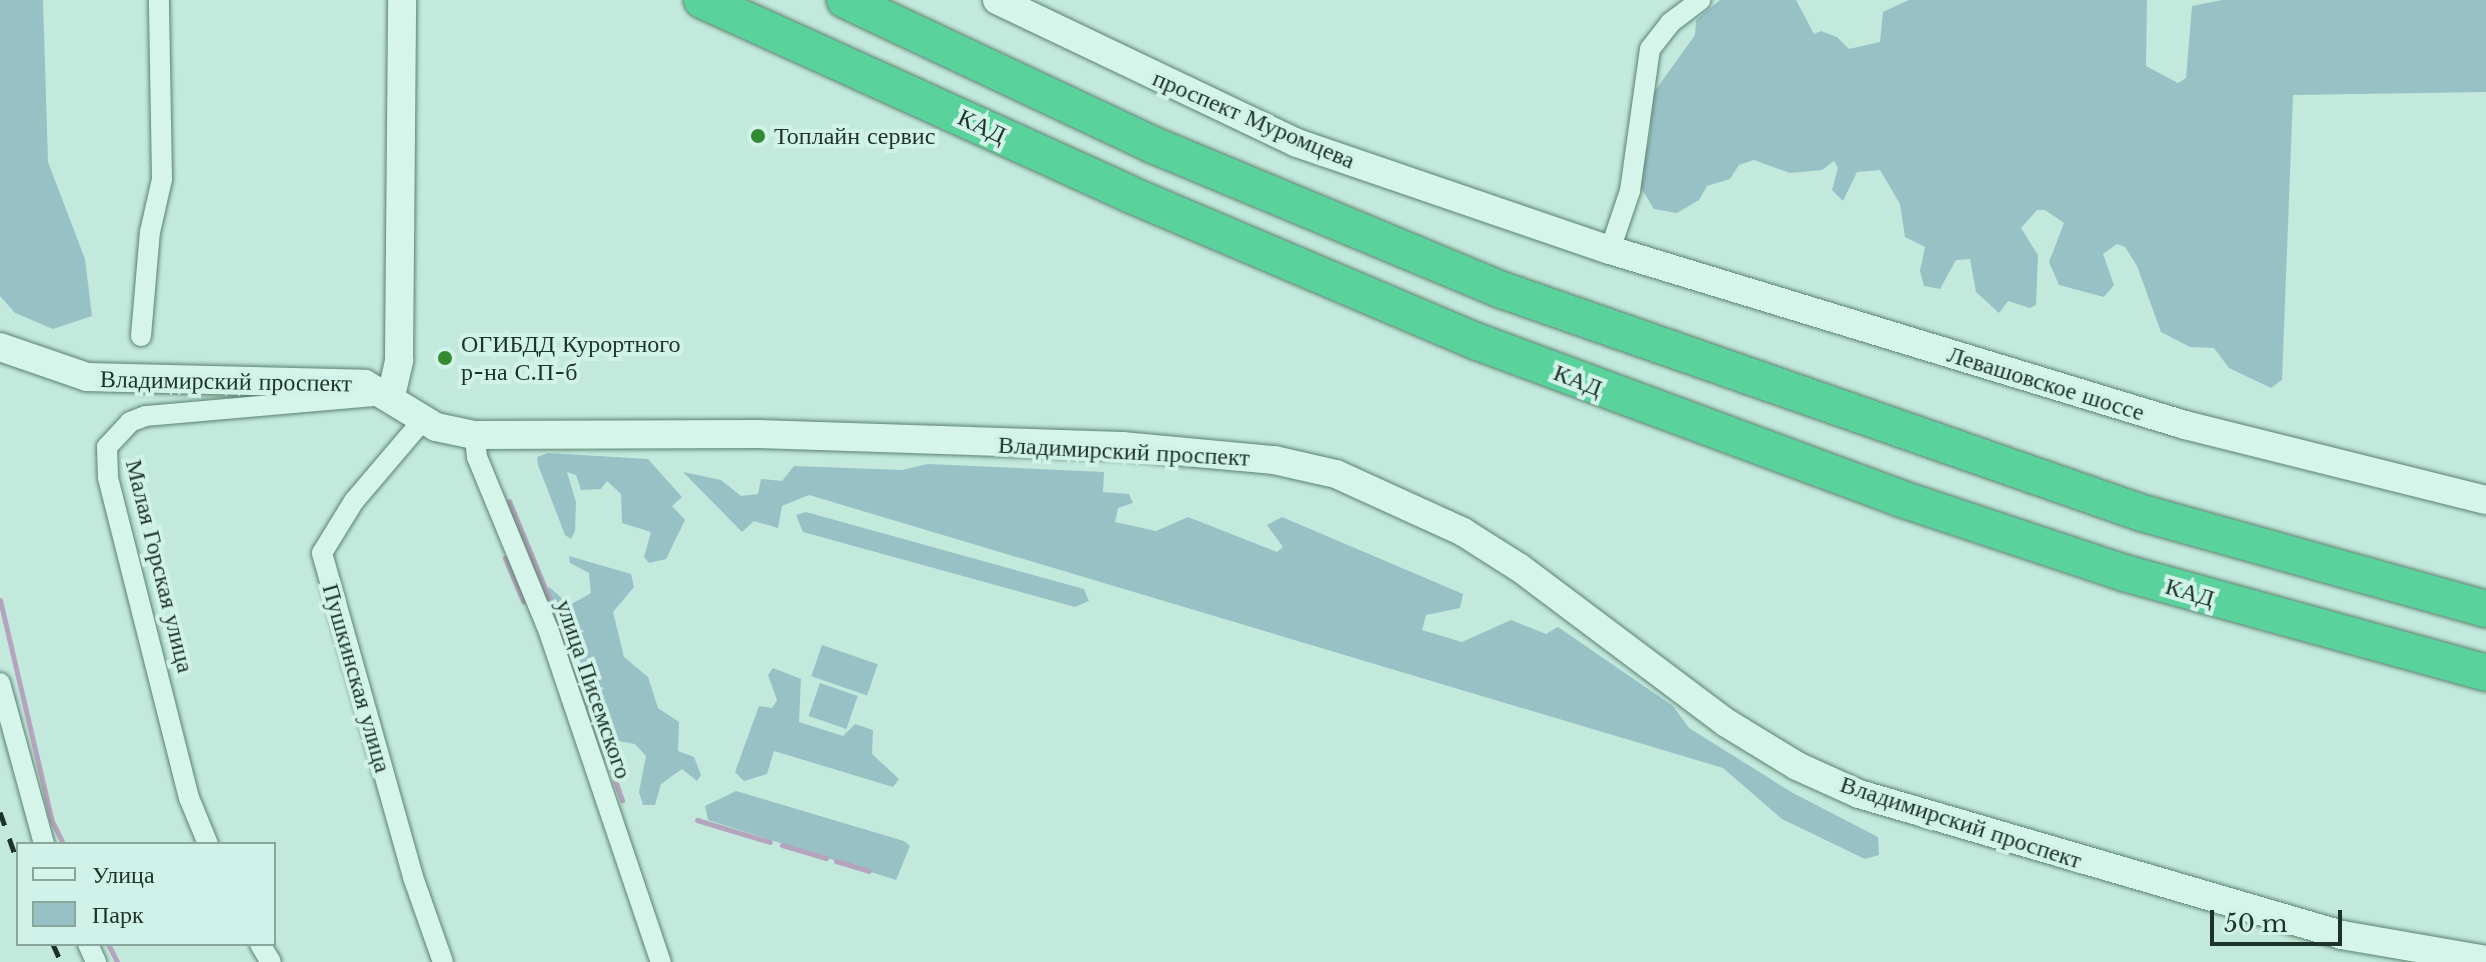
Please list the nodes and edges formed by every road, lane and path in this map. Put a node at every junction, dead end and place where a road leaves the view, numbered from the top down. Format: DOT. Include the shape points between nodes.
graph roads {
  1 [pos="159,0"];
  2 [pos="402,0"];
  3 [pos="702,0"];
  4 [pos="845,0"];
  5 [pos="997,0"];
  6 [pos="1700,0"];
  7 [pos="1610,250"];
  8 [pos="141,336"];
  9 [pos="0,347"];
  10 [pos="391,396"];
  11 [pos="423,420"];
  12 [pos="475,435"];
  13 [pos="2486,500"];
  14 [pos="2486,609"];
  15 [pos="2486,673"];
  16 [pos="0,683"];
  17 [pos="43,842"];
  18 [pos="207,842"];
  19 [pos="2486,960"];
  20 [pos="443,962"];
  21 [pos="661,962"];
  1 -- 8 [label="street" via="162,179 150,232"];
  2 -- 10 [label="main road" via="399,360"];
  3 -- 15 [label="highway, КАД" via="1308,273 1507,353 1899,498 2124,573"];
  4 -- 14 [label="highway" via="1151,144 1499,289 2142,513"];
  5 -- 7 [label="main road, проспект Муромцева" via="1297,143"];
  6 -- 7 [label="street" via="1670,23 1650,49 1630,191"];
  7 -- 13 [label="main road, Левашовское шоссе" via="2185,425"];
  9 -- 10 [label="main road, Владимирский проспект" via="87,377 353,383"];
  10 -- 11 [label="main road, Владимирский проспект"];
  10 -- 18 [label="street, Малая Горская улица" via="146,416 130,422 107,447 108,477 189,798"];
  11 -- 12 [label="main road, Владимирский проспект"];
  11 -- 20 [label="street, Пушкинская улица" via="354,501 322,553 413,877"];
  12 -- 19 [label="main road, Владимирский проспект" via="758,434 1122,446 1274,460 1336,474 1463,532 1520,568 1725,722 1797,766 1859,794 2342,935"];
  12 -- 21 [label="street, улица Писемского" via="477,457 548,629"];
  16 -- 17 [label="street"];
}
